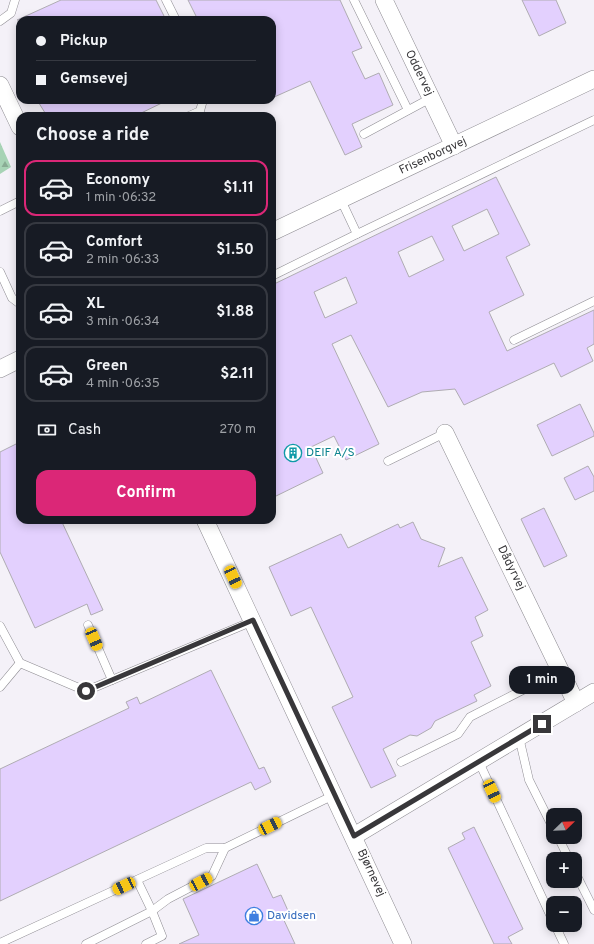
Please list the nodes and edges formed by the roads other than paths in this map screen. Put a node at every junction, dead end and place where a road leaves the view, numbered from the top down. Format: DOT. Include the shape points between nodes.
graph roads {
  1 [pos="15,0"];
  2 [pos="166,0"];
  3 [pos="354,0"];
  4 [pos="384,0"];
  5 [pos="174,16"];
  6 [pos="0,21"];
  7 [pos="594,79"];
  8 [pos="0,85"];
  9 [pos="431,98"];
  10 [pos="408,110"];
  11 [pos="16,119"];
  12 [pos="594,120"];
  13 [pos="364,134"];
  14 [pos="454,146"];
  15 [pos="341,200"];
  16 [pos="16,203"];
  17 [pos="0,210"];
  18 [pos="276,230"];
  19 [pos="357,234"];
  20 [pos="0,272"];
  21 [pos="276,274"];
  22 [pos="16,301"];
  23 [pos="594,301"];
  24 [pos="514,340"];
  25 [pos="16,361"];
  26 [pos="0,369"];
  27 [pos="446,433"];
  28 [pos="388,461"];
  29 [pos="208,524"];
  30 [pos="253,620"];
  31 [pos="88,625"];
  32 [pos="1,631"];
  33 [pos="20,663"];
  34 [pos="560,671"];
  35 [pos="112,680"];
  36 [pos="0,686"];
  37 [pos="594,692"];
  38 [pos="576,703"];
  39 [pos="519,737"];
  40 [pos="402,762"];
  41 [pos="479,762"];
  42 [pos="334,795"];
  43 [pos="546,814"];
  44 [pos="354,836"];
  45 [pos="225,848"];
  46 [pos="137,880"];
  47 [pos="582,886"];
  48 [pos="546,906"];
  49 [pos="594,910"];
  50 [pos="152,911"];
  51 [pos="558,932"];
  52 [pos="0,943"];
  53 [pos="86,944"];
  54 [pos="146,944"];
  55 [pos="403,944"];
  56 [pos="564,944"];
  1 -- 6 [label="lane" via="11,13"];
  2 -- 5 [label="lane"];
  3 -- 10 [label="lane"];
  4 -- 9 [label="street, Oddervej"];
  7 -- 14 [label="street, Frisenborgvej"];
  8 -- 11 [label="street"];
  9 -- 10 [label="lane"];
  9 -- 14 [label="street, Oddervej"];
  10 -- 13 [label="lane"];
  12 -- 19 [label="lane"];
  14 -- 15 [label="street, Frisenborgvej"];
  15 -- 18 [label="street, Frisenborgvej"];
  15 -- 19 [label="lane"];
  16 -- 17 [label="lane"];
  19 -- 21 [label="lane"];
  20 -- 22 [label="lane" via="12,298"];
  23 -- 24 [label="lane"];
  25 -- 26 [label="street"];
  27 -- 28 [label="lane"];
  27 -- 34 [label="street, Dådyrvej"];
  29 -- 30 [label="street, Bjørnevej"];
  30 -- 35 [label="lane"];
  30 -- 42 [label="street, Bjørnevej"];
  31 -- 35 [label="lane"];
  32 -- 33 [label="lane"];
  33 -- 35 [label="lane" via="86,691"];
  33 -- 36 [label="lane"];
  34 -- 38 [label="street, Dådyrvej"];
  34 -- 40 [label="lane" via="470,717 458,734"];
  37 -- 38 [label="street"];
  38 -- 39 [label="street"];
  39 -- 41 [label="street"];
  39 -- 43 [label="lane" via="529,780"];
  41 -- 44 [label="street"];
  41 -- 48 [label="lane"];
  42 -- 44 [label="street, Bjørnevej"];
  42 -- 45 [label="lane"];
  44 -- 55 [label="street, Bjørnevej"];
  45 -- 46 [label="lane" via="206,848"];
  45 -- 50 [label="lane" via="212,876 168,899"];
  46 -- 50 [label="lane"];
  46 -- 52 [label="lane"];
  47 -- 49 [label="lane"];
  50 -- 53 [label="lane"];
  50 -- 54 [label="lane" via="162,936"];
  51 -- 56 [label="lane"];
}
